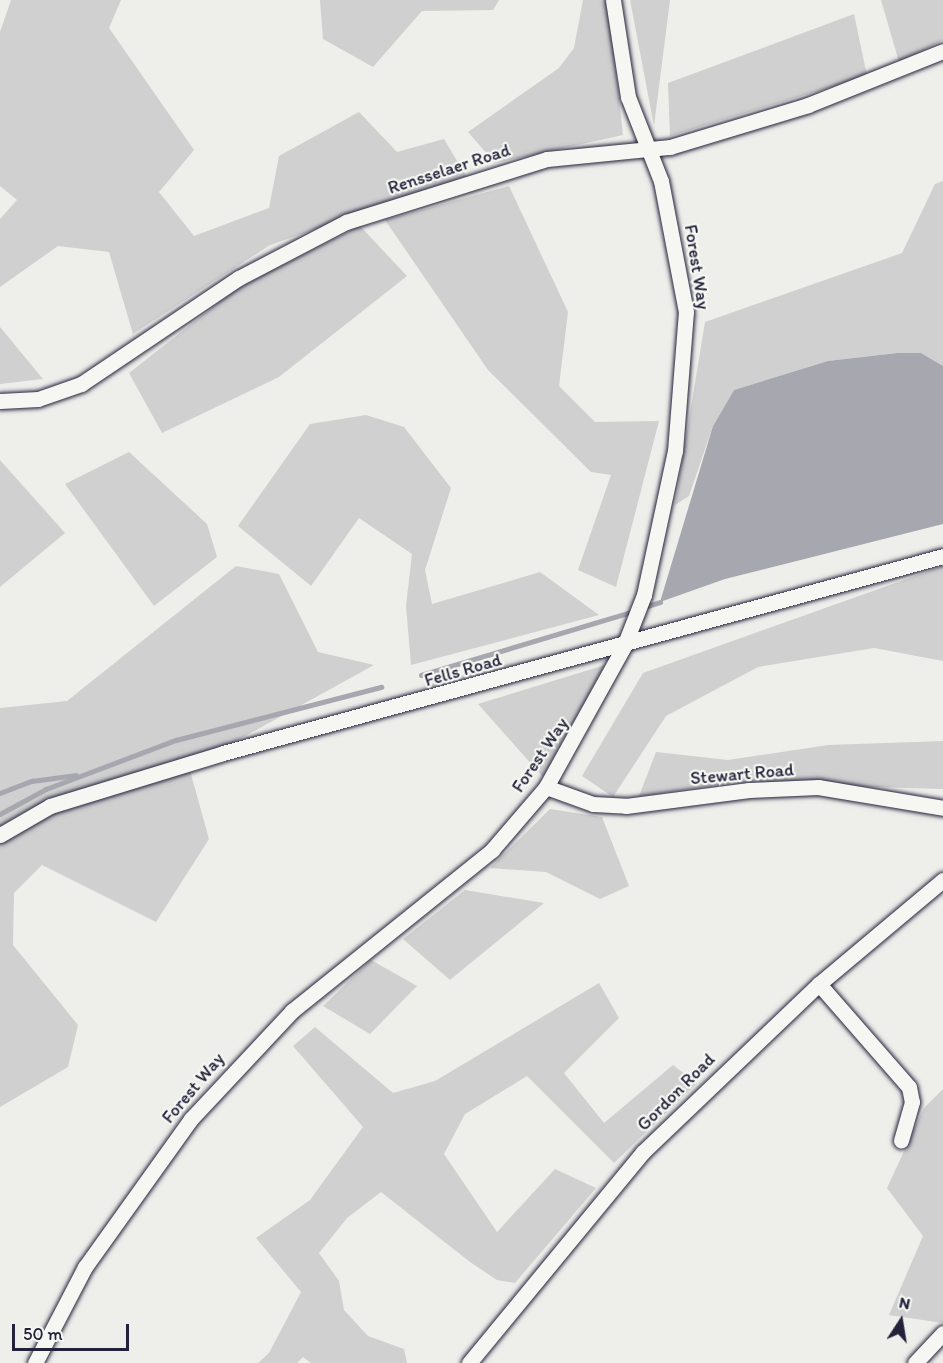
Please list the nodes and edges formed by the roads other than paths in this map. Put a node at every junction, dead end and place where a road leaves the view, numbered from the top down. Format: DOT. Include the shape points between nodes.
graph roads {
  1 [pos="613,0"];
  2 [pos="943,51"];
  3 [pos="645,147"];
  4 [pos="0,401"];
  5 [pos="943,556"];
  6 [pos="624,646"];
  7 [pos="546,788"];
  8 [pos="943,808"];
  9 [pos="0,836"];
  10 [pos="943,879"];
  11 [pos="819,984"];
  12 [pos="901,1140"];
  13 [pos="943,1333"];
  14 [pos="35,1363"];
  15 [pos="469,1363"];
  16 [pos="915,1363"];
  1 -- 3 [label="street, Forest Way" via="628,97"];
  2 -- 3 [label="street, Rensselaer Road" via="798,108 670,147"];
  3 -- 4 [label="street, Rensselaer Road" via="547,159 346,222 239,278 81,384 38,399"];
  3 -- 6 [label="street, Forest Way" via="661,181 686,312 675,451 644,595"];
  5 -- 6 [label="street, Fells Road"];
  6 -- 7 [label="street, Forest Way"];
  6 -- 9 [label="street, Fells Road" via="79,796"];
  7 -- 8 [label="street, Stewart Road" via="593,804 626,806 749,790 818,788"];
  7 -- 14 [label="street, Forest Way" via="492,850 334,974 244,1058 142,1182 85,1267"];
  10 -- 11 [label="street, Gordon Road"];
  11 -- 12 [label="street" via="909,1087 912,1102"];
  11 -- 15 [label="street, Gordon Road" via="643,1152"];
  13 -- 16 [label="street"];
}
